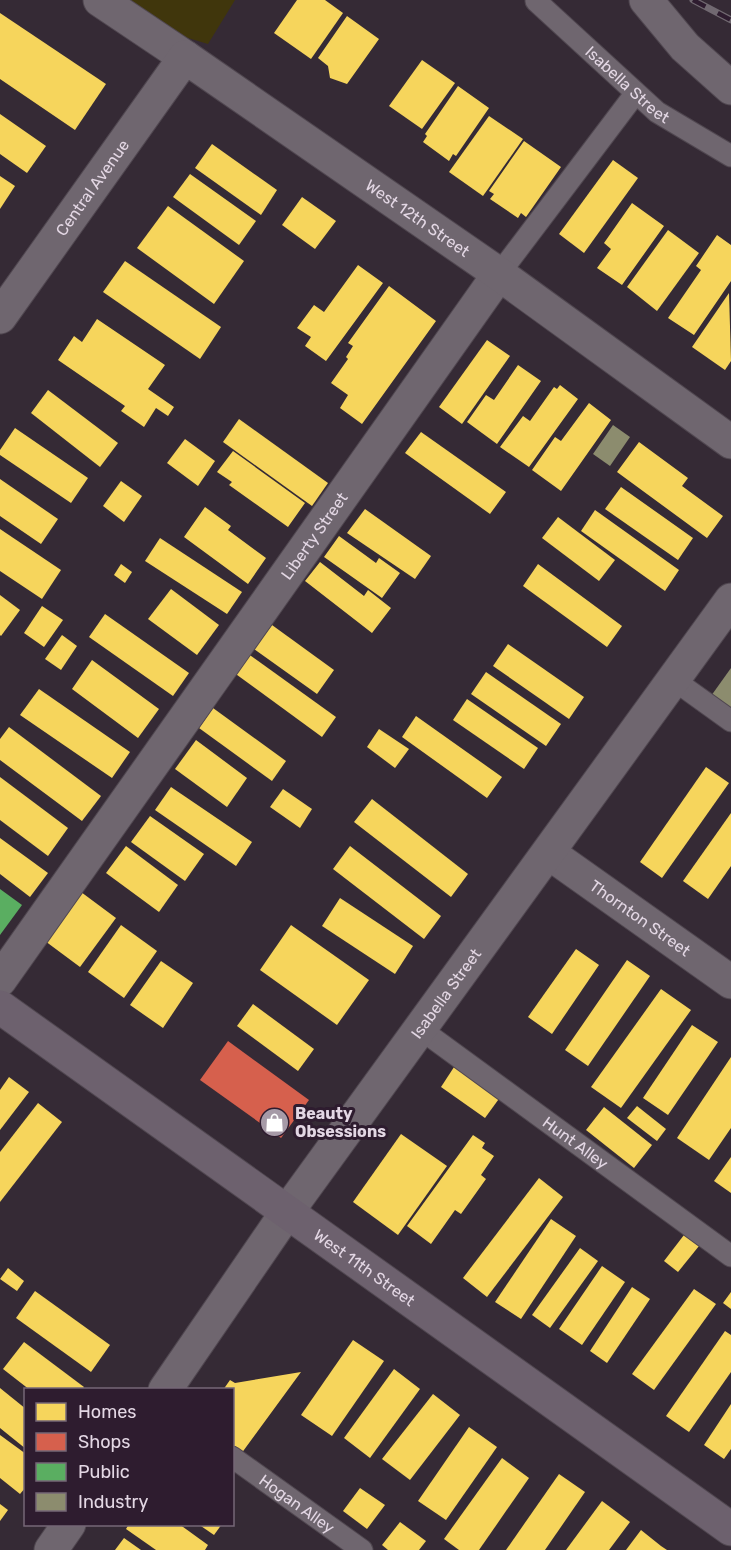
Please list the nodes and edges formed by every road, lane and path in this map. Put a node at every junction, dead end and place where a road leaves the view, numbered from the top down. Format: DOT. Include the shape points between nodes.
graph roads {
  1 [pos="100,0"];
  2 [pos="646,0"];
  3 [pos="536,1"];
  4 [pos="184,57"];
  5 [pos="731,88"];
  6 [pos="635,94"];
  7 [pos="731,156"];
  8 [pos="499,274"];
  9 [pos="0,317"];
  10 [pos="731,442"];
  11 [pos="731,600"];
  12 [pos="674,680"];
  13 [pos="731,721"];
  14 [pos="549,853"];
  15 [pos="0,980"];
  16 [pos="731,982"];
  17 [pos="0,1007"];
  18 [pos="419,1028"];
  19 [pos="287,1212"];
  20 [pos="731,1256"];
  21 [pos="166,1388"];
  22 [pos="234,1458"];
  23 [pos="68,1526"];
  24 [pos="731,1529"];
  25 [pos="51,1550"];
  26 [pos="362,1550"];
  1 -- 4 [label="street, West 12th Street"];
  2 -- 5 [label="street" via="685,47"];
  3 -- 6 [label="lane, Isabella Street"];
  4 -- 8 [label="street, West 12th Street"];
  4 -- 9 [label="street, Central Avenue"];
  6 -- 7 [label="lane, Isabella Street" via="657,112"];
  6 -- 8 [label="lane, Liberty Street"];
  8 -- 10 [label="street, West 12th Street"];
  8 -- 15 [label="street, Liberty Street"];
  11 -- 12 [label="street, Isabella Street"];
  12 -- 13 [label="lane"];
  12 -- 14 [label="street, Isabella Street"];
  14 -- 16 [label="street, Thornton Street"];
  14 -- 18 [label="street, Isabella Street"];
  17 -- 19 [label="main road, West 11th Street"];
  18 -- 19 [label="street, Isabella Street"];
  18 -- 20 [label="lane, Hunt Alley"];
  19 -- 21 [label="street, Isabella Street"];
  19 -- 24 [label="main road, West 11th Street"];
  22 -- 26 [label="lane, Hogan Alley"];
  23 -- 25 [label="street"];
}
